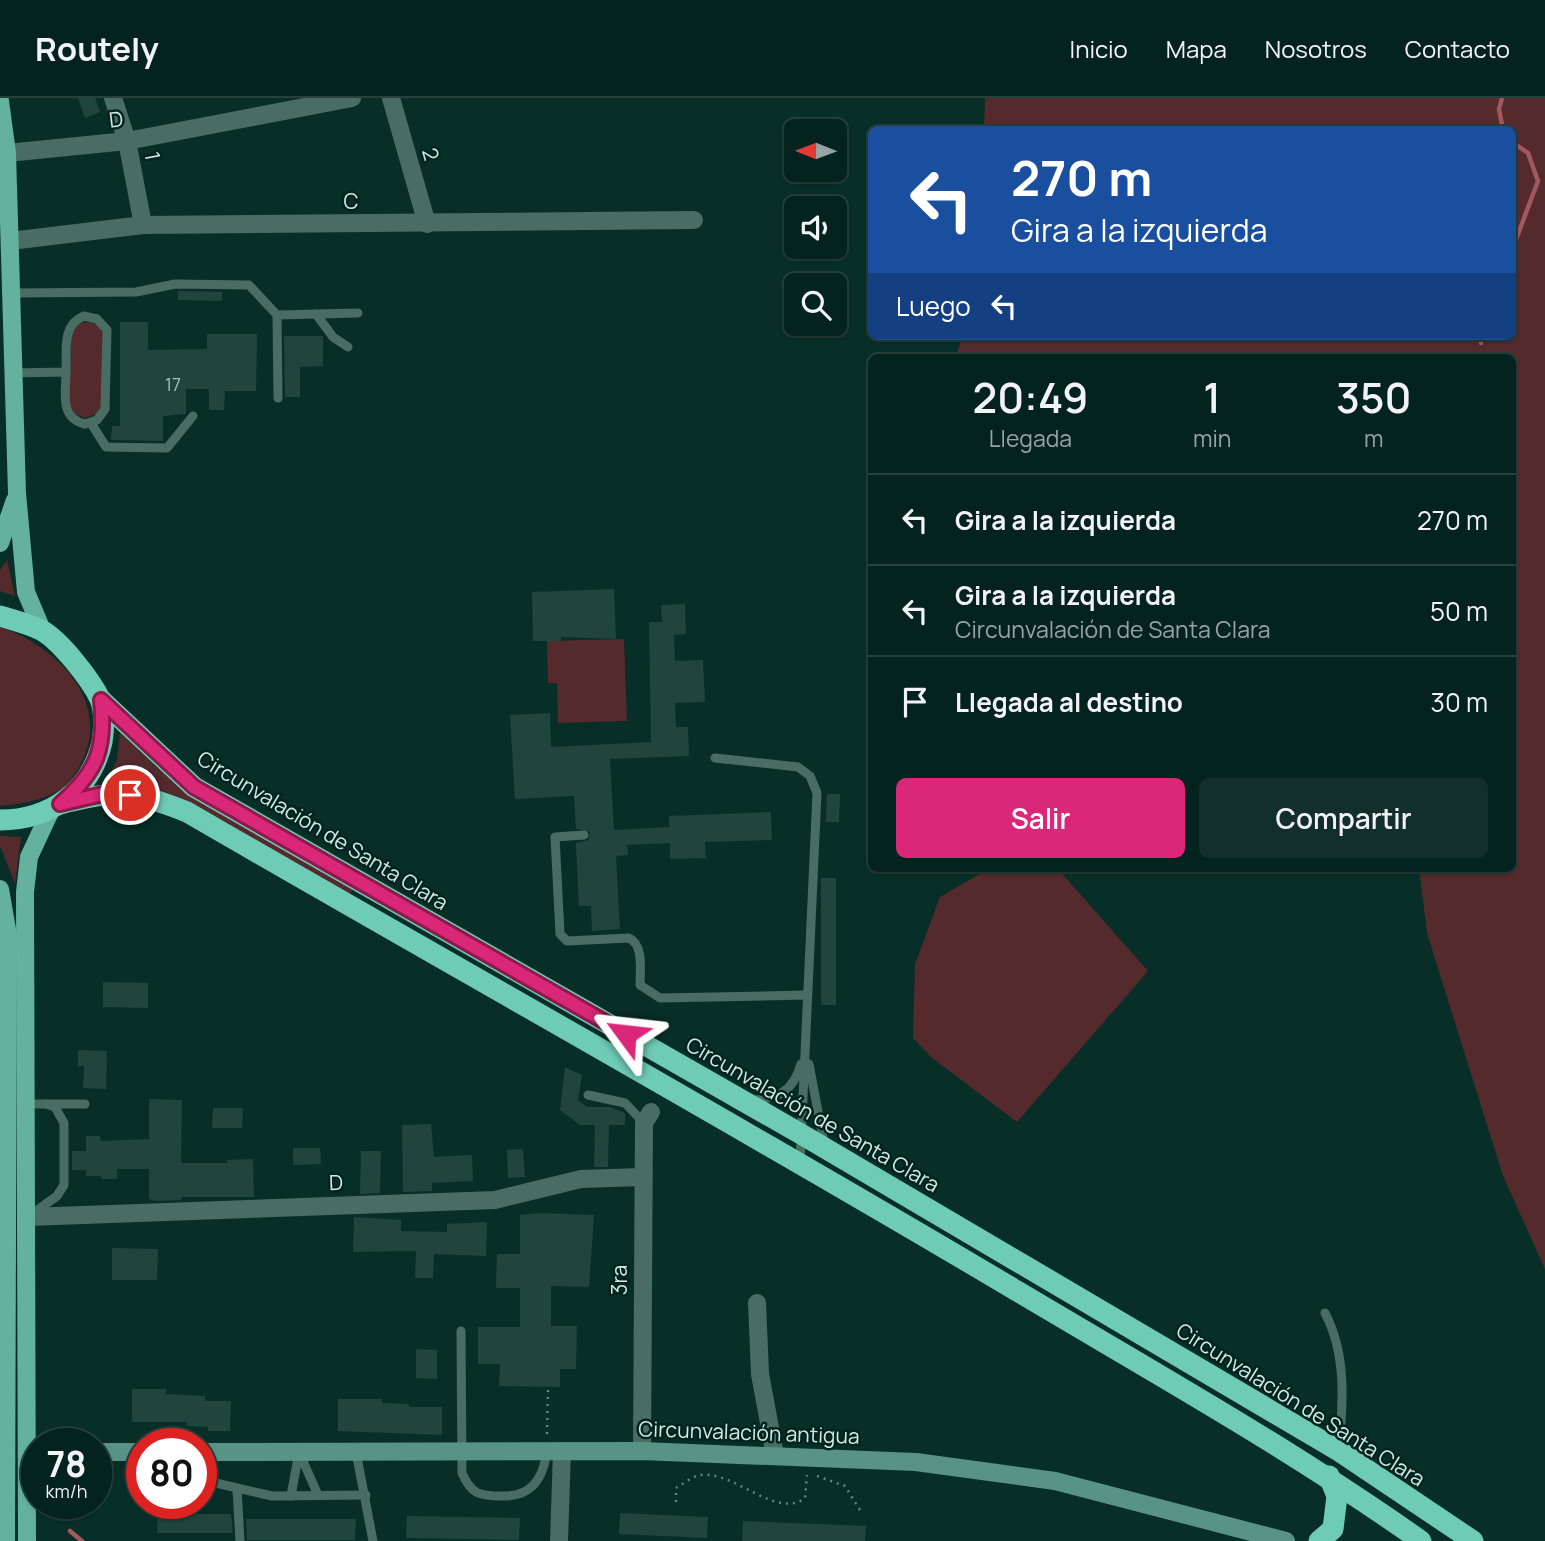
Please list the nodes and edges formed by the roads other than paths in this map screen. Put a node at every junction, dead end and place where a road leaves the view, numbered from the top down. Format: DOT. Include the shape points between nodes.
graph roads {
  1 [pos="113,98"];
  2 [pos="352,98"];
  3 [pos="391,98"];
  4 [pos="0,101"];
  5 [pos="127,141"];
  6 [pos="5,163"];
  7 [pos="694,220"];
  8 [pos="427,224"];
  9 [pos="143,225"];
  10 [pos="10,241"];
  11 [pos="12,293"];
  12 [pos="358,313"];
  13 [pos="316,314"];
  14 [pos="277,315"];
  15 [pos="348,347"];
  16 [pos="66,372"];
  17 [pos="13,373"];
  18 [pos="278,398"];
  19 [pos="193,416"];
  20 [pos="91,423"];
  21 [pos="17,493"];
  22 [pos="2,534"];
  23 [pos="0,616"];
  24 [pos="42,631"];
  25 [pos="101,700"];
  26 [pos="715,758"];
  27 [pos="56,807"];
  28 [pos="0,820"];
  29 [pos="584,835"];
  30 [pos="0,889"];
  31 [pos="4,935"];
  32 [pos="807,995"];
  33 [pos="806,1045"];
  34 [pos="588,1095"];
  35 [pos="741,1100"];
  36 [pos="4,1104"];
  37 [pos="37,1104"];
  38 [pos="85,1104"];
  39 [pos="647,1118"];
  40 [pos="801,1134"];
  41 [pos="825,1149"];
  42 [pos="800,1162"];
  43 [pos="642,1177"];
  44 [pos="28,1217"];
  45 [pos="757,1303"];
  46 [pos="1325,1313"];
  47 [pos="461,1331"];
  48 [pos="32,1428"];
  49 [pos="462,1451"];
  50 [pos="554,1451"];
  51 [pos="642,1451"];
  52 [pos="1339,1451"];
  53 [pos="6,1452"];
  54 [pos="21,1452"];
  55 [pos="217,1452"];
  56 [pos="299,1452"];
  57 [pos="356,1452"];
  58 [pos="775,1455"];
  59 [pos="1329,1476"];
  60 [pos="217,1484"];
  61 [pos="237,1489"];
  62 [pos="318,1495"];
  63 [pos="366,1495"];
  64 [pos="291,1496"];
  65 [pos="3,1503"];
  66 [pos="27,1519"];
  67 [pos="6,1541"];
  68 [pos="27,1541"];
  69 [pos="240,1541"];
  70 [pos="373,1541"];
  71 [pos="559,1541"];
  72 [pos="1286,1541"];
  73 [pos="1319,1541"];
  74 [pos="1421,1541"];
  75 [pos="1473,1541"];
  1 -- 5 [label="street, 1"];
  2 -- 5 [label="street, D"];
  3 -- 8 [label="street, 2"];
  4 -- 6 [label="main road"];
  5 -- 6 [label="street, D"];
  5 -- 9 [label="street, 1"];
  6 -- 10 [label="main road"];
  7 -- 8 [label="street, C"];
  8 -- 9 [label="street, C"];
  9 -- 10 [label="street, C"];
  10 -- 11 [label="main road"];
  11 -- 14 [label="lane" via="249,285"];
  11 -- 17 [label="main road"];
  12 -- 13 [label="lane"];
  13 -- 14 [label="lane"];
  13 -- 15 [label="lane" via="333,337"];
  14 -- 18 [label="lane"];
  16 -- 17 [label="lane"];
  16 -- 20 [label="lane" via="66,409 73,419"];
  16 -- 20 [label="lane" via="68,330 84,316 97,319 107,330 105,409"];
  17 -- 21 [label="main road"];
  19 -- 20 [label="lane" via="167,448 106,447"];
  21 -- 22 [label="main road"];
  21 -- 24 [label="main road" via="26,592"];
  23 -- 24 [label="highway"];
  24 -- 25 [label="highway, Circunvalación de Santa Clara" via="68,653"];
  25 -- 27 [label="highway" via="104,730 98,760 83,785"];
  25 -- 35 [label="highway, Circunvalación de Santa Clara" via="194,787"];
  26 -- 32 [label="lane" via="798,767 810,776 817,793"];
  27 -- 28 [label="highway" via="16,820"];
  27 -- 37 [label="main road" via="29,857 25,892"];
  27 -- 42 [label="highway" via="107,793 152,798 187,812"];
  29 -- 32 [label="lane" via="555,837 559,934 567,940 635,941 640,985 660,998"];
  30 -- 31 [label="main road"];
  31 -- 36 [label="main road"];
  32 -- 33 [label="lane"];
  33 -- 35 [label="lane" via="797,1079 788,1090 770,1099"];
  33 -- 40 [label="lane"];
  33 -- 41 [label="lane"];
  34 -- 39 [label="lane" via="625,1103"];
  35 -- 40 [label="highway, Circunvalación de Santa Clara"];
  36 -- 37 [label="street"];
  36 -- 53 [label="main road"];
  37 -- 38 [label="lane"];
  37 -- 44 [label="main road"];
  37 -- 44 [label="lane" via="55,1107 64,1123 64,1185 57,1196"];
  39 -- 43 [label="street, 3ra"];
  40 -- 41 [label="highway, Circunvalación de Santa Clara"];
  40 -- 42 [label="lane"];
  41 -- 52 [label="highway, Circunvalación de Santa Clara"];
  42 -- 59 [label="highway"];
  43 -- 44 [label="street, D" via="582,1179 495,1200"];
  43 -- 51 [label="street, 3ra"];
  44 -- 48 [label="main road"];
  45 -- 58 [label="street" via="760,1374"];
  46 -- 52 [label="lane" via="1336,1334 1344,1395"];
  47 -- 49 [label="lane"];
  49 -- 50 [label="street, Circunvalación antigua"];
  49 -- 50 [label="lane" via="462,1473 479,1496 518,1496 534,1485"];
  49 -- 57 [label="street, Circunvalación antigua"];
  50 -- 51 [label="street, Circunvalación antigua"];
  50 -- 71 [label="street"];
  51 -- 58 [label="street, Circunvalación antigua"];
  52 -- 75 [label="highway, Circunvalación de Santa Clara"];
  53 -- 54 [label="street"];
  53 -- 65 [label="main road"];
  55 -- 56 [label="street, Circunvalación antigua"];
  56 -- 57 [label="street, Circunvalación antigua"];
  56 -- 62 [label="lane"];
  56 -- 64 [label="lane"];
  57 -- 63 [label="lane"];
  58 -- 72 [label="street, Circunvalación antigua" via="916,1462 1055,1482"];
  59 -- 73 [label="highway" via="1337,1496 1334,1529"];
  59 -- 74 [label="highway"];
  60 -- 61 [label="lane"];
  61 -- 64 [label="lane"];
  61 -- 69 [label="lane"];
  62 -- 63 [label="lane"];
  62 -- 64 [label="lane"];
  63 -- 70 [label="lane"];
  65 -- 67 [label="main road"];
  66 -- 68 [label="main road"];
}
